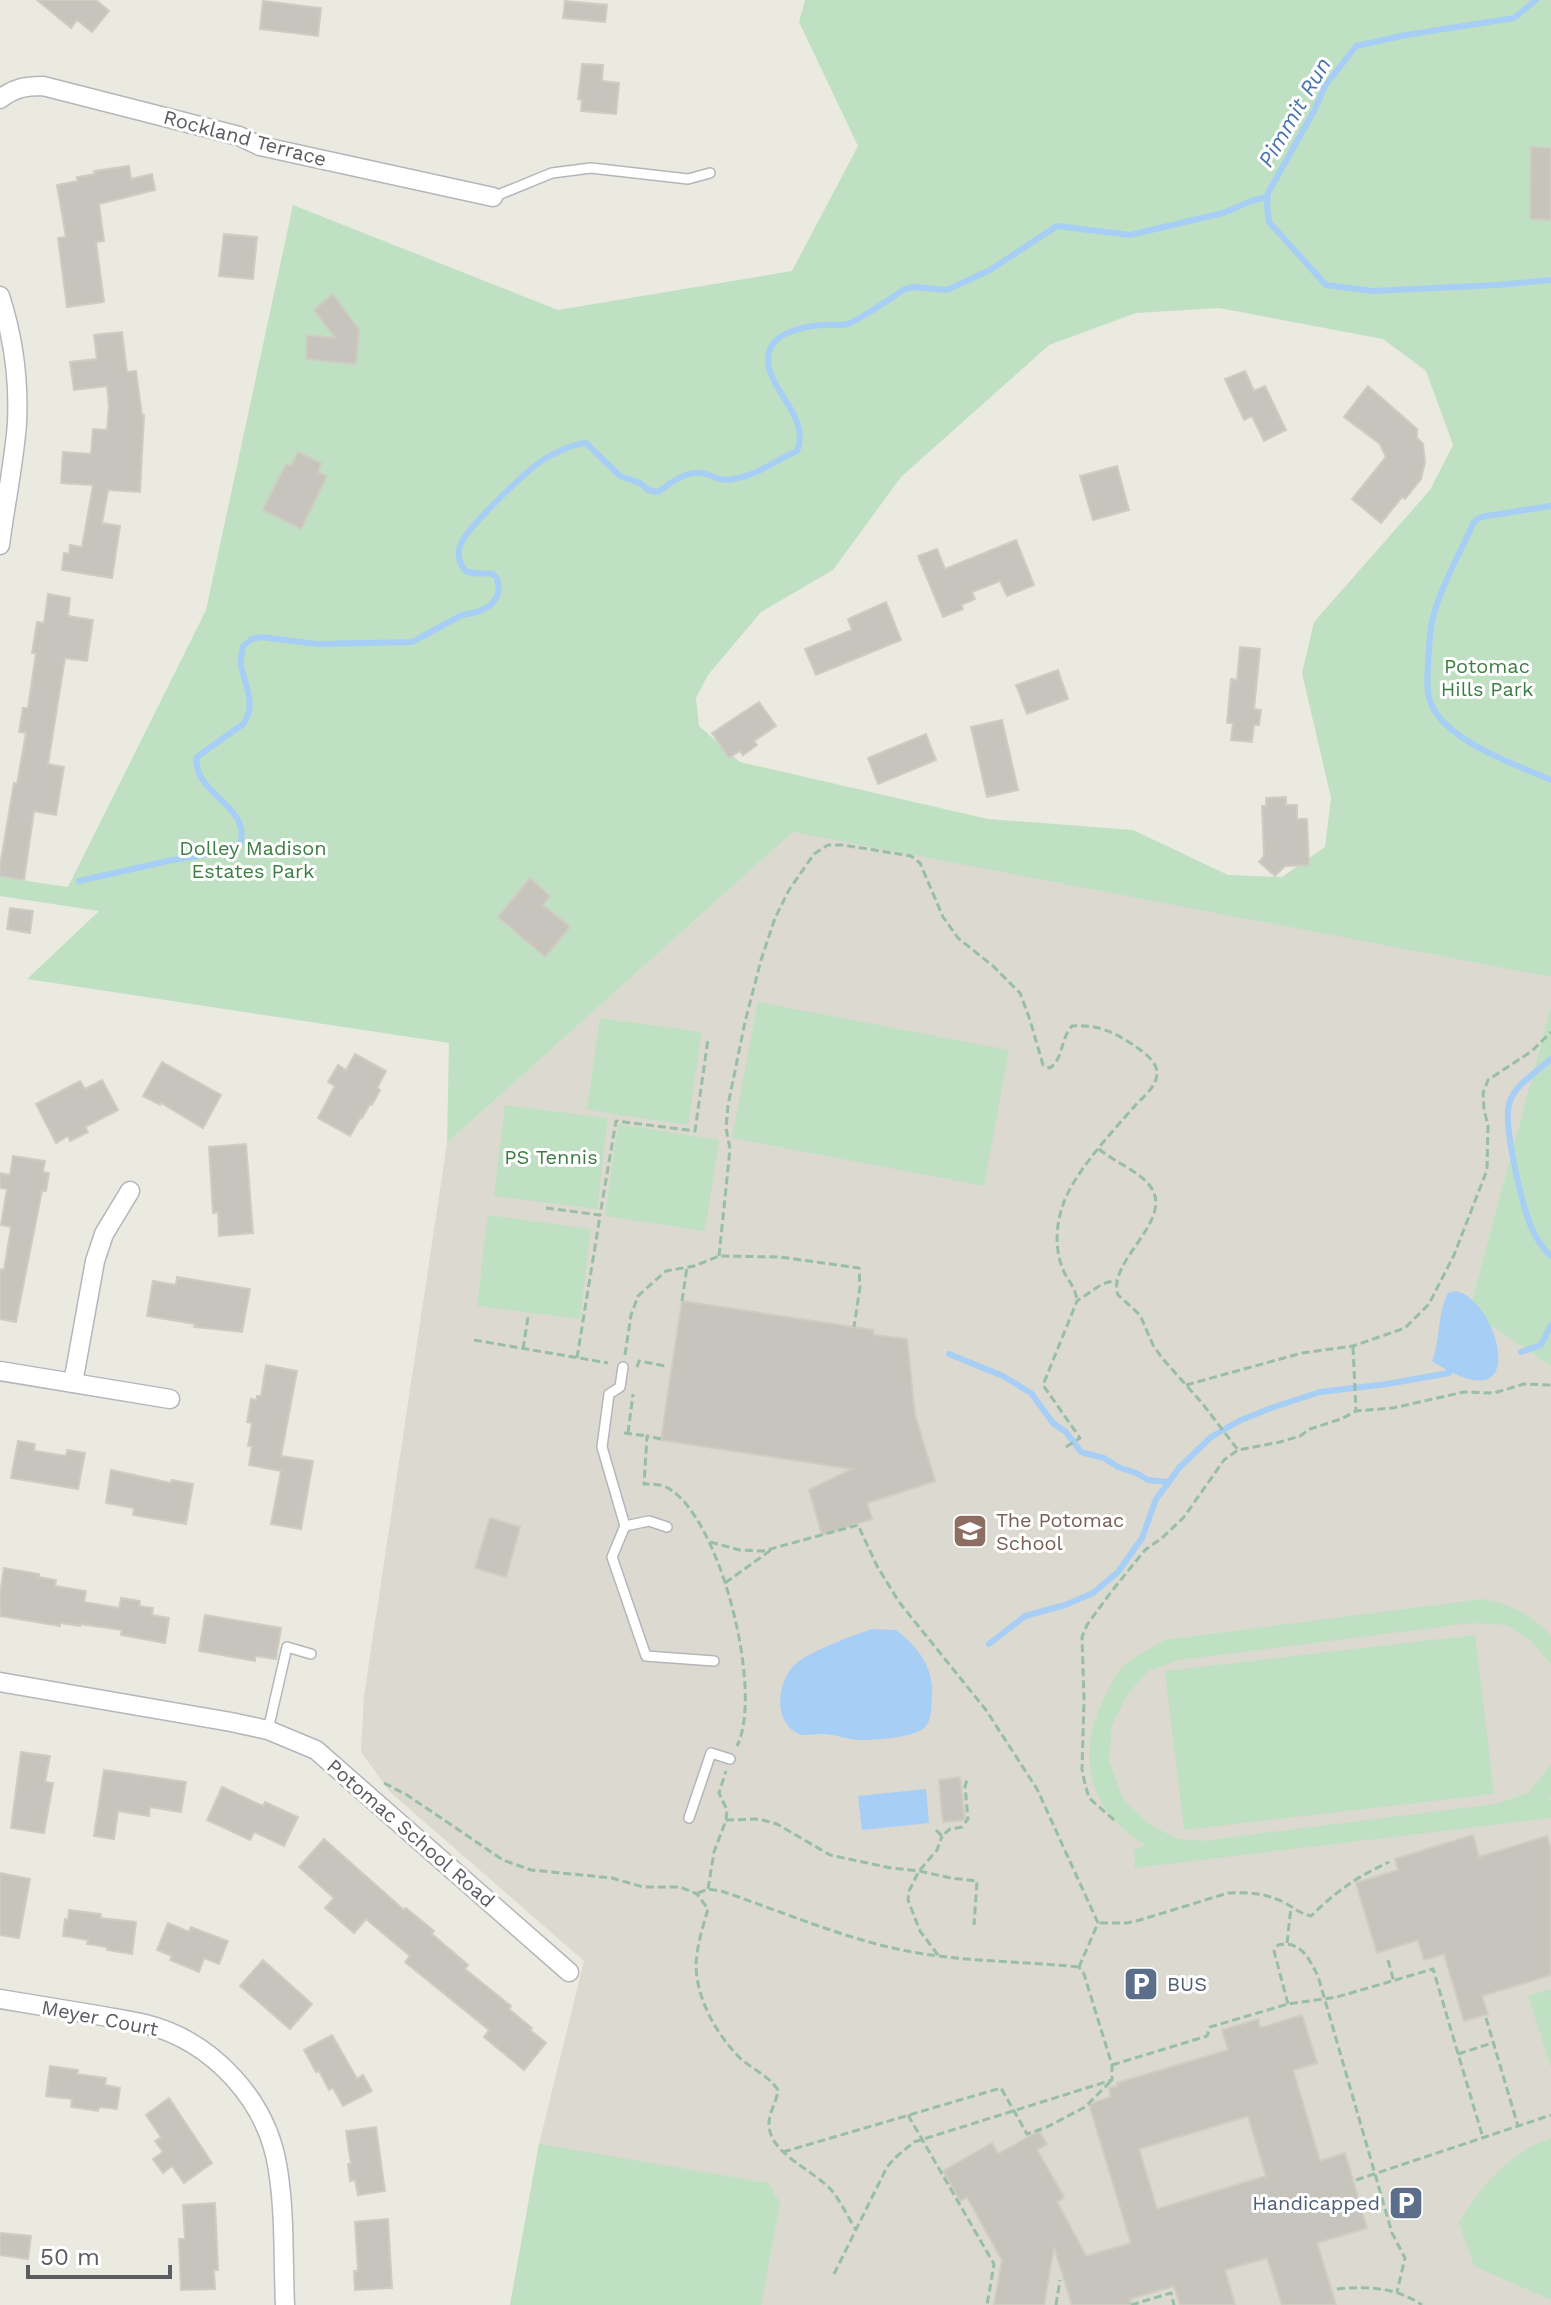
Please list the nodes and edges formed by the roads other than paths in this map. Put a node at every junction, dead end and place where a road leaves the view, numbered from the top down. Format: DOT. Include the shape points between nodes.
graph roads {
  1 [pos="0,99"];
  2 [pos="710,173"];
  3 [pos="493,197"];
  4 [pos="0,296"];
  5 [pos="0,545"];
  6 [pos="130,1191"];
  7 [pos="623,1367"];
  8 [pos="0,1371"];
  9 [pos="73,1383"];
  10 [pos="170,1399"];
  11 [pos="625,1526"];
  12 [pos="667,1527"];
  13 [pos="311,1654"];
  14 [pos="714,1661"];
  15 [pos="0,1682"];
  16 [pos="268,1730"];
  17 [pos="730,1759"];
  18 [pos="689,1818"];
  19 [pos="569,1972"];
  20 [pos="0,1999"];
  21 [pos="285,2305"];
  1 -- 3 [label="street, Rockland Terrace" via="26,86 43,86 239,136 260,146"];
  2 -- 3 [label="lane" via="688,179 591,168 552,173"];
  4 -- 5 [label="street" via="8,321 17,421"];
  6 -- 9 [label="street" via="104,1234 95,1261"];
  7 -- 11 [label="lane" via="620,1387 609,1394 602,1447"];
  8 -- 9 [label="street"];
  9 -- 10 [label="street"];
  11 -- 12 [label="lane" via="649,1521"];
  11 -- 14 [label="lane" via="612,1557 646,1656"];
  13 -- 16 [label="lane" via="287,1647"];
  15 -- 16 [label="street, Potomac School Road"];
  16 -- 19 [label="street, Potomac School Road" via="316,1750"];
  17 -- 18 [label="lane" via="711,1753"];
  20 -- 21 [label="street, Meyer Court" via="146,2024 202,2050 243,2088 271,2139 278,2167"];
}
